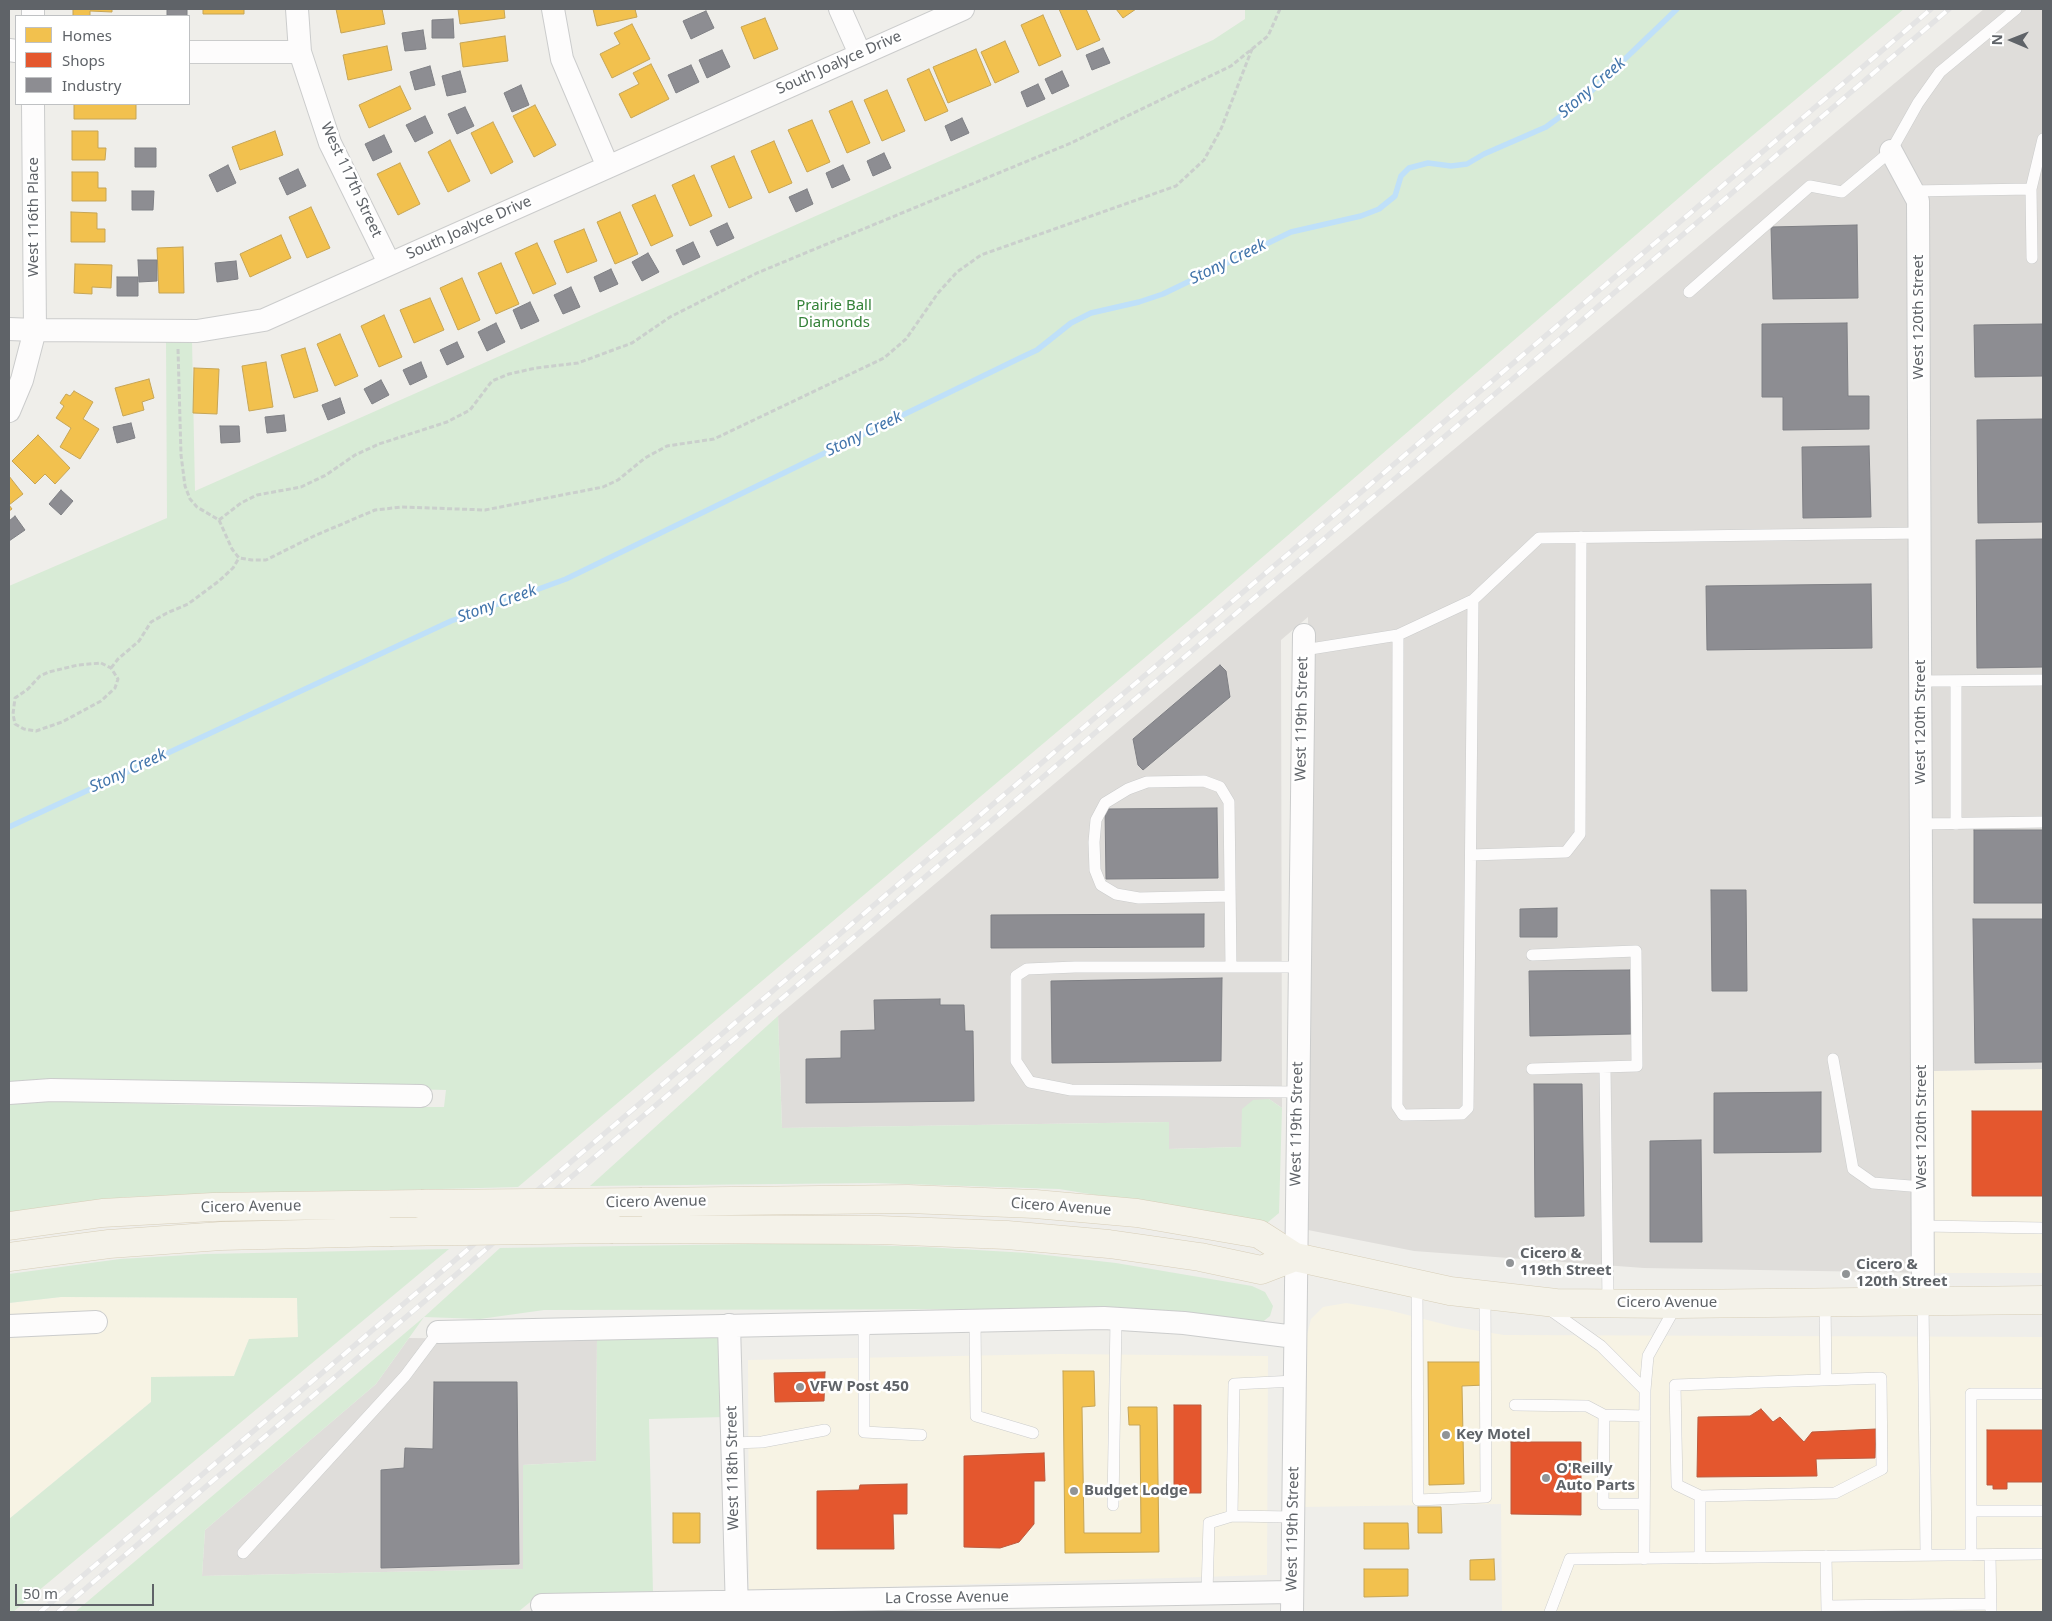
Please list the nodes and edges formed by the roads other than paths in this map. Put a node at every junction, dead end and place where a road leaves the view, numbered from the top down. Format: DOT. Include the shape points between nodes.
graph roads {
  1 [pos="297,9"];
  2 [pos="552,9"];
  3 [pos="840,9"];
  4 [pos="963,9"];
  5 [pos="2016,9"];
  6 [pos="190,52"];
  7 [pos="300,52"];
  8 [pos="860,54"];
  9 [pos="33,105"];
  10 [pos="2043,139"];
  11 [pos="1890,151"];
  12 [pos="608,166"];
  13 [pos="2031,189"];
  14 [pos="1912,191"];
  15 [pos="2032,258"];
  16 [pos="389,263"];
  17 [pos="1688,292"];
  18 [pos="9,329"];
  19 [pos="35,330"];
  20 [pos="9,411"];
  21 [pos="1920,534"];
  22 [pos="1581,537"];
  23 [pos="1473,600"];
  24 [pos="1398,635"];
  25 [pos="1304,643"];
  26 [pos="2043,680"];
  27 [pos="1956,681"];
  28 [pos="1921,682"];
  29 [pos="2043,822"];
  30 [pos="1921,824"];
  31 [pos="1956,824"];
  32 [pos="1471,855"];
  33 [pos="1230,896"];
  34 [pos="1532,955"];
  35 [pos="1231,967"];
  36 [pos="1299,967"];
  37 [pos="1833,1059"];
  38 [pos="1605,1067"];
  39 [pos="1532,1069"];
  40 [pos="1297,1092"];
  41 [pos="9,1093"];
  42 [pos="421,1096"];
  43 [pos="1923,1187"];
  44 [pos="9,1226"];
  45 [pos="1923,1226"];
  46 [pos="2043,1228"];
  47 [pos="9,1257"];
  48 [pos="1295,1257"];
  49 [pos="1417,1283"];
  50 [pos="1485,1295"];
  51 [pos="2043,1300"];
  52 [pos="1537,1301"];
  53 [pos="1923,1301"];
  54 [pos="1825,1302"];
  55 [pos="1608,1304"];
  56 [pos="1676,1304"];
  57 [pos="1116,1318"];
  58 [pos="975,1320"];
  59 [pos="96,1322"];
  60 [pos="864,1322"];
  61 [pos="729,1324"];
  62 [pos="9,1326"];
  63 [pos="438,1332"];
  64 [pos="1295,1337"];
  65 [pos="1826,1380"];
  66 [pos="1294,1381"];
  67 [pos="1645,1390"];
  68 [pos="2043,1394"];
  69 [pos="1515,1405"];
  70 [pos="1604,1415"];
  71 [pos="1645,1416"];
  72 [pos="825,1430"];
  73 [pos="1033,1433"];
  74 [pos="921,1435"];
  75 [pos="732,1443"];
  76 [pos="1700,1496"];
  77 [pos="1644,1504"];
  78 [pos="1113,1505"];
  79 [pos="1971,1511"];
  80 [pos="2043,1511"];
  81 [pos="1232,1516"];
  82 [pos="1293,1517"];
  83 [pos="243,1553"];
  84 [pos="2043,1554"];
  85 [pos="1926,1555"];
  86 [pos="1971,1555"];
  87 [pos="1990,1555"];
  88 [pos="1826,1556"];
  89 [pos="1644,1558"];
  90 [pos="1700,1558"];
  91 [pos="1207,1593"];
  92 [pos="1292,1602"];
  93 [pos="542,1605"];
  94 [pos="737,1607"];
  95 [pos="1555,1607"];
  96 [pos="1991,1608"];
  97 [pos="1827,1609"];
  98 [pos="1550,1612"];
  1 -- 7 [label="street, West 117th Street"];
  2 -- 12 [label="street" via="562,59"];
  3 -- 8 [label="street"];
  4 -- 8 [label="street, South Joalyce Drive"];
  5 -- 11 [label="lane" via="1940,72"];
  6 -- 7 [label="street"];
  7 -- 16 [label="street, West 117th Street" via="330,143"];
  8 -- 12 [label="street, South Joalyce Drive"];
  9 -- 19 [label="street, West 116th Place"];
  10 -- 13 [label="lane"];
  11 -- 14 [label="street, West 120th Street"];
  11 -- 17 [label="lane" via="1842,192 1810,186"];
  12 -- 16 [label="street, South Joalyce Drive"];
  13 -- 14 [label="lane"];
  13 -- 15 [label="lane"];
  14 -- 21 [label="street, West 120th Street" via="1918,202"];
  16 -- 19 [label="street, South Joalyce Drive" via="264,320 197,332"];
  18 -- 19 [label="street, South Joalyce Drive"];
  19 -- 20 [label="street" via="22,380"];
  21 -- 22 [label="lane"];
  21 -- 28 [label="street, West 120th Street"];
  22 -- 23 [label="lane" via="1539,538"];
  22 -- 32 [label="lane" via="1580,834 1566,852"];
  23 -- 24 [label="lane"];
  23 -- 32 [label="lane"];
  24 -- 25 [label="lane"];
  24 -- 32 [label="lane" via="1397,1106 1403,1114 1462,1114 1468,1108"];
  25 -- 36 [label="street, West 119th Street"];
  26 -- 27 [label="lane"];
  27 -- 28 [label="lane"];
  27 -- 31 [label="lane"];
  28 -- 30 [label="street, West 120th Street"];
  29 -- 31 [label="lane"];
  30 -- 31 [label="lane"];
  30 -- 43 [label="street, West 120th Street"];
  33 -- 33 [label="lane" via="1229,802 1220,787 1204,781 1148,782 1105,803 1096,820 1094,842 1095,870 1101,885 1116,894 1139,898"];
  33 -- 35 [label="lane"];
  34 -- 38 [label="lane" via="1636,951 1637,1066"];
  35 -- 36 [label="lane"];
  35 -- 40 [label="lane" via="1027,969 1016,976 1016,1061 1030,1082 1071,1090"];
  36 -- 40 [label="street, West 119th Street"];
  37 -- 43 [label="lane" via="1853,1170 1872,1183"];
  38 -- 39 [label="lane"];
  38 -- 55 [label="lane"];
  40 -- 48 [label="street, West 119th Street"];
  41 -- 42 [label="street" via="51,1090"];
  43 -- 45 [label="street, West 120th Street"];
  44 -- 48 [label="main road, Cicero Avenue, bridge" via="102,1213 213,1207 908,1199 1035,1204 1138,1213 1259,1234"];
  45 -- 46 [label="lane"];
  45 -- 53 [label="street, West 120th Street"];
  47 -- 48 [label="main road, Cicero Avenue, bridge" via="109,1244 221,1236 613,1229 879,1230 1007,1235 1109,1244 1200,1257 1261,1270"];
  48 -- 49 [label="main road, Cicero Avenue"];
  48 -- 64 [label="street, West 119th Street"];
  49 -- 50 [label="main road, Cicero Avenue"];
  49 -- 50 [label="lane" via="1418,1500 1486,1497"];
  50 -- 52 [label="main road, Cicero Avenue"];
  51 -- 53 [label="main road, Cicero Avenue"];
  52 -- 55 [label="main road, Cicero Avenue"];
  52 -- 67 [label="lane" via="1601,1346"];
  53 -- 54 [label="main road, Cicero Avenue"];
  53 -- 85 [label="lane"];
  54 -- 56 [label="main road, Cicero Avenue"];
  54 -- 65 [label="lane"];
  55 -- 56 [label="main road, Cicero Avenue"];
  56 -- 67 [label="lane" via="1648,1356"];
  57 -- 58 [label="street"];
  57 -- 64 [label="street"];
  57 -- 78 [label="lane"];
  58 -- 60 [label="street"];
  58 -- 73 [label="lane" via="976,1416"];
  59 -- 62 [label="street"];
  60 -- 61 [label="street"];
  60 -- 74 [label="lane" via="864,1432"];
  61 -- 63 [label="street"];
  61 -- 75 [label="street, West 118th Street"];
  63 -- 83 [label="lane" via="405,1376"];
  64 -- 66 [label="street, West 119th Street"];
  65 -- 76 [label="lane" via="1675,1385 1677,1485"];
  65 -- 76 [label="lane" via="1881,1378 1882,1468 1835,1493"];
  66 -- 81 [label="lane" via="1234,1384"];
  66 -- 82 [label="street, West 119th Street"];
  67 -- 71 [label="lane"];
  68 -- 79 [label="lane" via="1971,1394"];
  69 -- 70 [label="lane" via="1587,1406"];
  70 -- 71 [label="lane"];
  70 -- 77 [label="lane" via="1603,1504"];
  71 -- 77 [label="lane"];
  72 -- 75 [label="lane" via="762,1442"];
  75 -- 94 [label="street, West 118th Street"];
  76 -- 90 [label="lane"];
  77 -- 89 [label="lane"];
  79 -- 80 [label="lane"];
  79 -- 86 [label="lane"];
  81 -- 82 [label="lane"];
  81 -- 91 [label="lane" via="1209,1523"];
  82 -- 92 [label="street, West 119th Street"];
  84 -- 87 [label="lane"];
  85 -- 86 [label="lane"];
  85 -- 88 [label="lane"];
  86 -- 87 [label="lane"];
  87 -- 96 [label="lane"];
  88 -- 90 [label="lane"];
  88 -- 97 [label="lane"];
  89 -- 90 [label="lane"];
  89 -- 95 [label="lane" via="1570,1559"];
  91 -- 92 [label="street, La Crosse Avenue"];
  91 -- 94 [label="street, La Crosse Avenue"];
  93 -- 94 [label="street, La Crosse Avenue"];
  95 -- 98 [label="lane"];
  96 -- 97 [label="lane"];
}
